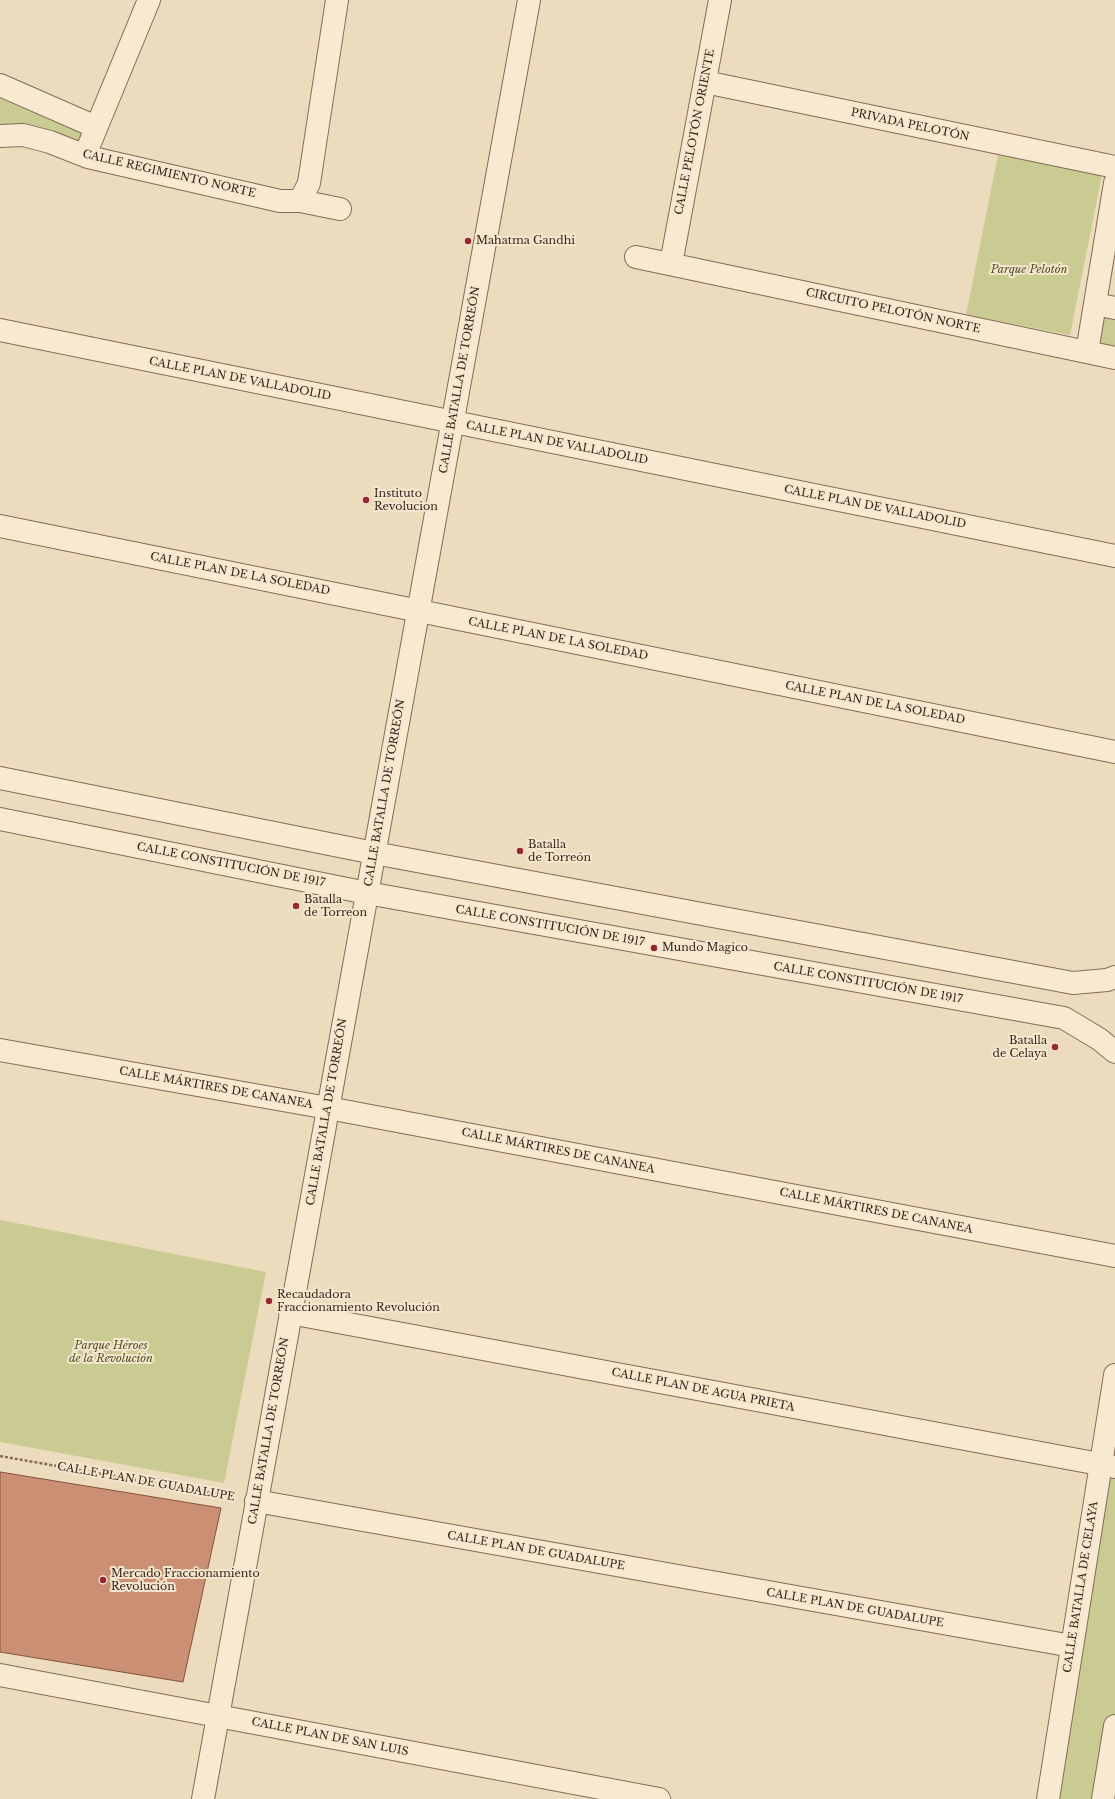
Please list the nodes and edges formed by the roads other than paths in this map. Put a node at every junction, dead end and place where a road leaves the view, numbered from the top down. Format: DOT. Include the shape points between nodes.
graph roads {
  1 [pos="149,0"];
  2 [pos="337,0"];
  3 [pos="529,0"];
  4 [pos="720,0"];
  5 [pos="705,82"];
  6 [pos="0,85"];
  7 [pos="96,127"];
  8 [pos="0,136"];
  9 [pos="85,155"];
  10 [pos="1115,167"];
  11 [pos="1115,183"];
  12 [pos="300,201"];
  13 [pos="340,209"];
  14 [pos="636,257"];
  15 [pos="671,264"];
  16 [pos="1105,306"];
  17 [pos="0,330"];
  18 [pos="1087,352"];
  19 [pos="1115,358"];
  20 [pos="452,422"];
  21 [pos="0,526"];
  22 [pos="1115,556"];
  23 [pos="418,610"];
  24 [pos="1115,752"];
  25 [pos="0,778"];
  26 [pos="0,819"];
  27 [pos="374,853"];
  28 [pos="367,893"];
  29 [pos="1115,977"];
  30 [pos="0,1050"];
  31 [pos="1115,1052"];
  32 [pos="328,1108"];
  33 [pos="1115,1256"];
  34 [pos="290,1313"];
  35 [pos="1115,1374"];
  36 [pos="1108,1466"];
  37 [pos="256,1501"];
  38 [pos="1072,1646"];
  39 [pos="0,1675"];
  40 [pos="218,1716"];
  41 [pos="1115,1726"];
  42 [pos="203,1799"];
  43 [pos="659,1799"];
  44 [pos="1048,1799"];
  45 [pos="1103,1799"];
  1 -- 7 [label="street"];
  2 -- 12 [label="street" via="309,183"];
  3 -- 20 [label="street, CALLE BATALLA DE TORREÓN"];
  4 -- 5 [label="street, CALLE PELOTÓN ORIENTE"];
  5 -- 10 [label="street, PRIVADA PELOTÓN"];
  5 -- 15 [label="street, CALLE PELOTÓN ORIENTE"];
  6 -- 7 [label="street"];
  7 -- 9 [label="street"];
  8 -- 9 [label="street, CALLE REGIMIENTO NORTE" via="23,135"];
  9 -- 12 [label="street, CALLE REGIMIENTO NORTE" via="280,200"];
  11 -- 16 [label="street"];
  12 -- 13 [label="street, CALLE REGIMIENTO NORTE"];
  14 -- 15 [label="street, CIRCUITO PELOTÓN NORTE"];
  15 -- 18 [label="street, CIRCUITO PELOTÓN NORTE"];
  16 -- 18 [label="street"];
  17 -- 20 [label="street, CALLE PLAN DE VALLADOLID"];
  18 -- 19 [label="street, CIRCUITO PELOTÓN NORTE"];
  20 -- 22 [label="street, CALLE PLAN DE VALLADOLID"];
  20 -- 23 [label="street, CALLE BATALLA DE TORREÓN"];
  21 -- 23 [label="street, CALLE PLAN DE LA SOLEDAD"];
  23 -- 24 [label="street, CALLE PLAN DE LA SOLEDAD"];
  23 -- 27 [label="street, CALLE BATALLA DE TORREÓN"];
  25 -- 27 [label="street"];
  26 -- 28 [label="street, CALLE CONSTITUCIÓN DE 1917"];
  27 -- 28 [label="street, CALLE BATALLA DE TORREÓN"];
  27 -- 29 [label="street" via="1073,983"];
  28 -- 31 [label="street, CALLE CONSTITUCIÓN DE 1917" via="1064,1018"];
  28 -- 32 [label="street, CALLE BATALLA DE TORREÓN"];
  30 -- 32 [label="street, CALLE MÁRTIRES DE CANANEA"];
  32 -- 33 [label="street, CALLE MÁRTIRES DE CANANEA"];
  32 -- 34 [label="street, CALLE BATALLA DE TORREÓN"];
  34 -- 36 [label="street, CALLE PLAN DE AGUA PRIETA"];
  34 -- 37 [label="street, CALLE BATALLA DE TORREÓN"];
  35 -- 36 [label="street, CALLE BATALLA DE CELAYA"];
  36 -- 38 [label="street, CALLE BATALLA DE CELAYA"];
  37 -- 38 [label="street, CALLE PLAN DE GUADALUPE"];
  37 -- 40 [label="street, CALLE BATALLA DE TORREÓN"];
  38 -- 44 [label="street, CALLE BATALLA DE CELAYA"];
  39 -- 40 [label="street, CALLE PLAN DE SAN LUIS"];
  40 -- 42 [label="street, CALLE BATALLA DE TORREÓN"];
  40 -- 43 [label="street, CALLE PLAN DE SAN LUIS"];
  41 -- 45 [label="street"];
}
